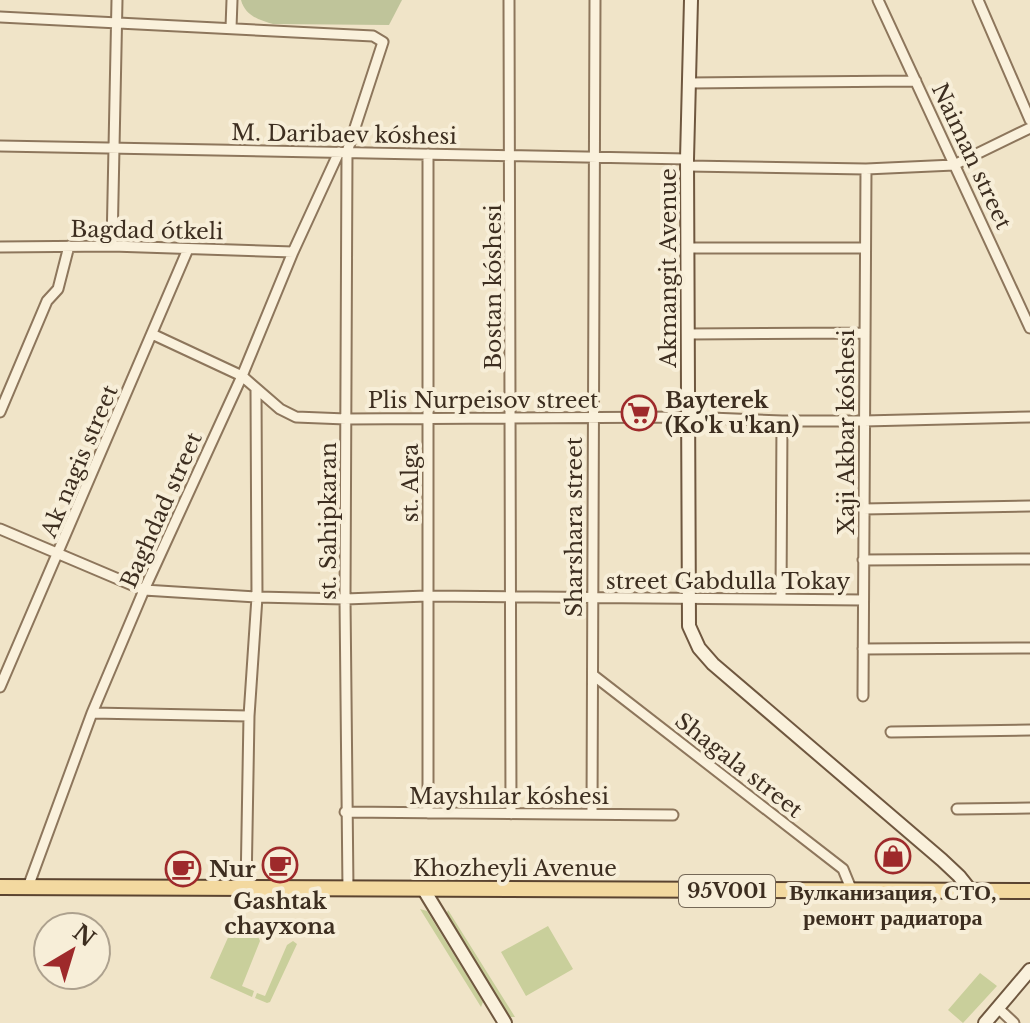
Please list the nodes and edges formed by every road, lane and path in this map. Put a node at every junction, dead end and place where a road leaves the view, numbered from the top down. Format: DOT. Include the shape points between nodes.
graph roads {
  1 [pos="117,0"];
  2 [pos="232,0"];
  3 [pos="509,0"];
  4 [pos="595,0"];
  5 [pos="691,0"];
  6 [pos="878,0"];
  7 [pos="978,0"];
  8 [pos="0,17"];
  9 [pos="116,22"];
  10 [pos="231,28"];
  11 [pos="916,81"];
  12 [pos="689,83"];
  13 [pos="1030,120"];
  14 [pos="1030,128"];
  15 [pos="0,146"];
  16 [pos="113,149"];
  17 [pos="343,152"];
  18 [pos="428,154"];
  19 [pos="511,155"];
  20 [pos="594,157"];
  21 [pos="687,162"];
  22 [pos="954,165"];
  23 [pos="866,169"];
  24 [pos="69,246"];
  25 [pos="112,246"];
  26 [pos="0,247"];
  27 [pos="687,248"];
  28 [pos="864,248"];
  29 [pos="188,249"];
  30 [pos="293,252"];
  31 [pos="1030,328"];
  32 [pos="864,333"];
  33 [pos="152,334"];
  34 [pos="688,334"];
  35 [pos="242,376"];
  36 [pos="256,390"];
  37 [pos="0,412"];
  38 [pos="688,417"];
  39 [pos="1030,417"];
  40 [pos="428,418"];
  41 [pos="512,418"];
  42 [pos="593,418"];
  43 [pos="346,419"];
  44 [pos="782,421"];
  45 [pos="864,421"];
  46 [pos="1030,506"];
  47 [pos="863,509"];
  48 [pos="0,529"];
  49 [pos="59,554"];
  50 [pos="1030,559"];
  51 [pos="863,560"];
  52 [pos="144,590"];
  53 [pos="427,596"];
  54 [pos="257,597"];
  55 [pos="511,597"];
  56 [pos="591,598"];
  57 [pos="345,599"];
  58 [pos="687,599"];
  59 [pos="781,599"];
  60 [pos="863,600"];
  61 [pos="1030,648"];
  62 [pos="863,649"];
  63 [pos="593,675"];
  64 [pos="0,687"];
  65 [pos="863,696"];
  66 [pos="92,713"];
  67 [pos="249,716"];
  68 [pos="1030,730"];
  69 [pos="891,732"];
  70 [pos="1030,808"];
  71 [pos="957,809"];
  72 [pos="345,812"];
  73 [pos="428,813"];
  74 [pos="511,814"];
  75 [pos="592,814"];
  76 [pos="673,815"];
  77 [pos="0,887"];
  78 [pos="28,887"];
  79 [pos="246,889"];
  80 [pos="348,890"];
  81 [pos="424,890"];
  82 [pos="852,891"];
  83 [pos="971,891"];
  84 [pos="1030,891"];
  85 [pos="1030,970"];
  86 [pos="998,1008"];
  87 [pos="505,1023"];
  88 [pos="985,1023"];
  89 [pos="1014,1023"];
  1 -- 9 [label="street"];
  2 -- 10 [label="street"];
  3 -- 19 [label="street, Bostan kóshesi"];
  4 -- 20 [label="street, Sharshara street"];
  5 -- 12 [label="street, Akmangit Avenue"];
  6 -- 11 [label="street, Naiman street"];
  7 -- 13 [label="street"];
  8 -- 9 [label="street"];
  9 -- 10 [label="street"];
  9 -- 16 [label="street"];
  10 -- 17 [label="street" via="373,36 383,42"];
  11 -- 12 [label="street"];
  11 -- 22 [label="street, Naiman street"];
  12 -- 21 [label="street, Akmangit Avenue"];
  14 -- 22 [label="street, M. Daribaev kóshesi"];
  15 -- 16 [label="street, M. Daribaev kóshesi"];
  16 -- 17 [label="street, M. Daribaev kóshesi"];
  16 -- 25 [label="street"];
  17 -- 18 [label="street, M. Daribaev kóshesi"];
  17 -- 30 [label="street, Baghdad street"];
  17 -- 43 [label="street, st. Sahipkaran"];
  18 -- 19 [label="street, M. Daribaev kóshesi"];
  18 -- 40 [label="street, st. Alga"];
  19 -- 20 [label="street, M. Daribaev kóshesi"];
  19 -- 41 [label="street, Bostan kóshesi"];
  20 -- 21 [label="street, M. Daribaev kóshesi"];
  20 -- 42 [label="street, Sharshara street"];
  21 -- 23 [label="street, M. Daribaev kóshesi"];
  21 -- 27 [label="street, Akmangit Avenue"];
  22 -- 23 [label="street, M. Daribaev kóshesi"];
  22 -- 31 [label="street, Naiman street"];
  23 -- 28 [label="street, Xaji Akbar kóshesi"];
  24 -- 25 [label="street, Bagdad ótkeli"];
  24 -- 26 [label="street, Bagdad ótkeli"];
  24 -- 37 [label="street" via="58,289 47,301"];
  25 -- 29 [label="street, Bagdad ótkeli"];
  27 -- 28 [label="street"];
  27 -- 34 [label="street, Akmangit Avenue"];
  28 -- 32 [label="street, Xaji Akbar kóshesi"];
  29 -- 30 [label="street, Bagdad ótkeli"];
  29 -- 33 [label="street, Ak nagis street"];
  30 -- 35 [label="street, Baghdad street"];
  32 -- 34 [label="street"];
  32 -- 45 [label="street, Xaji Akbar kóshesi"];
  33 -- 35 [label="street, Plis Nurpeisov street"];
  33 -- 49 [label="street, Ak nagis street"];
  34 -- 38 [label="street, Akmangit Avenue"];
  35 -- 36 [label="street, Plis Nurpeisov street"];
  35 -- 52 [label="street, Baghdad street"];
  36 -- 43 [label="street, Plis Nurpeisov street" via="296,417"];
  36 -- 54 [label="street"];
  38 -- 42 [label="street, Plis Nurpeisov street"];
  38 -- 44 [label="street, Plis Nurpeisov street"];
  38 -- 58 [label="street, Akmangit Avenue"];
  39 -- 45 [label="street, Plis Nurpeisov street"];
  40 -- 41 [label="street, Plis Nurpeisov street"];
  40 -- 43 [label="street, Plis Nurpeisov street"];
  40 -- 53 [label="street, st. Alga"];
  41 -- 42 [label="street, Plis Nurpeisov street"];
  41 -- 55 [label="street, Bostan kóshesi"];
  42 -- 56 [label="street, Sharshara street"];
  43 -- 57 [label="street, st. Sahipkaran"];
  44 -- 45 [label="street, Plis Nurpeisov street"];
  44 -- 59 [label="street"];
  45 -- 47 [label="street, Xaji Akbar kóshesi"];
  46 -- 47 [label="street"];
  47 -- 51 [label="street, Xaji Akbar kóshesi"];
  48 -- 49 [label="street, street Gabdulla Tokay"];
  49 -- 52 [label="street, street Gabdulla Tokay"];
  49 -- 64 [label="street, Ak nagis street"];
  50 -- 51 [label="street"];
  51 -- 60 [label="street, Xaji Akbar kóshesi"];
  52 -- 54 [label="street, street Gabdulla Tokay"];
  52 -- 66 [label="street, Baghdad street"];
  53 -- 55 [label="street, street Gabdulla Tokay"];
  53 -- 57 [label="street, street Gabdulla Tokay"];
  53 -- 73 [label="street, st. Alga"];
  54 -- 57 [label="street, street Gabdulla Tokay"];
  54 -- 67 [label="street"];
  55 -- 56 [label="street, street Gabdulla Tokay"];
  55 -- 74 [label="street, Bostan kóshesi"];
  56 -- 58 [label="street, street Gabdulla Tokay"];
  56 -- 63 [label="street, Sharshara street"];
  57 -- 72 [label="street, st. Sahipkaran"];
  58 -- 59 [label="street, street Gabdulla Tokay"];
  58 -- 83 [label="street, Akmangit Avenue" via="689,626 713,664 939,857"];
  59 -- 60 [label="street, street Gabdulla Tokay"];
  60 -- 62 [label="street, Xaji Akbar kóshesi"];
  61 -- 62 [label="street"];
  62 -- 65 [label="street, Xaji Akbar kóshesi"];
  63 -- 75 [label="street, Sharshara street"];
  63 -- 82 [label="street, Shagala street" via="843,869"];
  66 -- 67 [label="street"];
  66 -- 78 [label="street, Baghdad street"];
  67 -- 79 [label="street"];
  68 -- 69 [label="street"];
  70 -- 71 [label="street"];
  72 -- 73 [label="street, Mayshılar kóshesi"];
  72 -- 80 [label="street, st. Sahipkaran"];
  73 -- 74 [label="street, Mayshılar kóshesi"];
  74 -- 75 [label="street, Mayshılar kóshesi"];
  75 -- 76 [label="street, Mayshılar kóshesi"];
  77 -- 78 [label="main road, Khozheyli Avenue / 95V001"];
  78 -- 79 [label="main road, Khozheyli Avenue / 95V001"];
  79 -- 80 [label="main road, Khozheyli Avenue / 95V001"];
  80 -- 81 [label="main road, Khozheyli Avenue / 95V001"];
  81 -- 82 [label="main road, Khozheyli Avenue / 95V001"];
  81 -- 87 [label="street"];
  82 -- 83 [label="main road, Khozheyli Avenue / 95V001"];
  83 -- 84 [label="main road, Khozheyli Avenue / 95V001"];
  85 -- 86 [label="street"];
  86 -- 88 [label="street"];
  86 -- 89 [label="street"];
}
